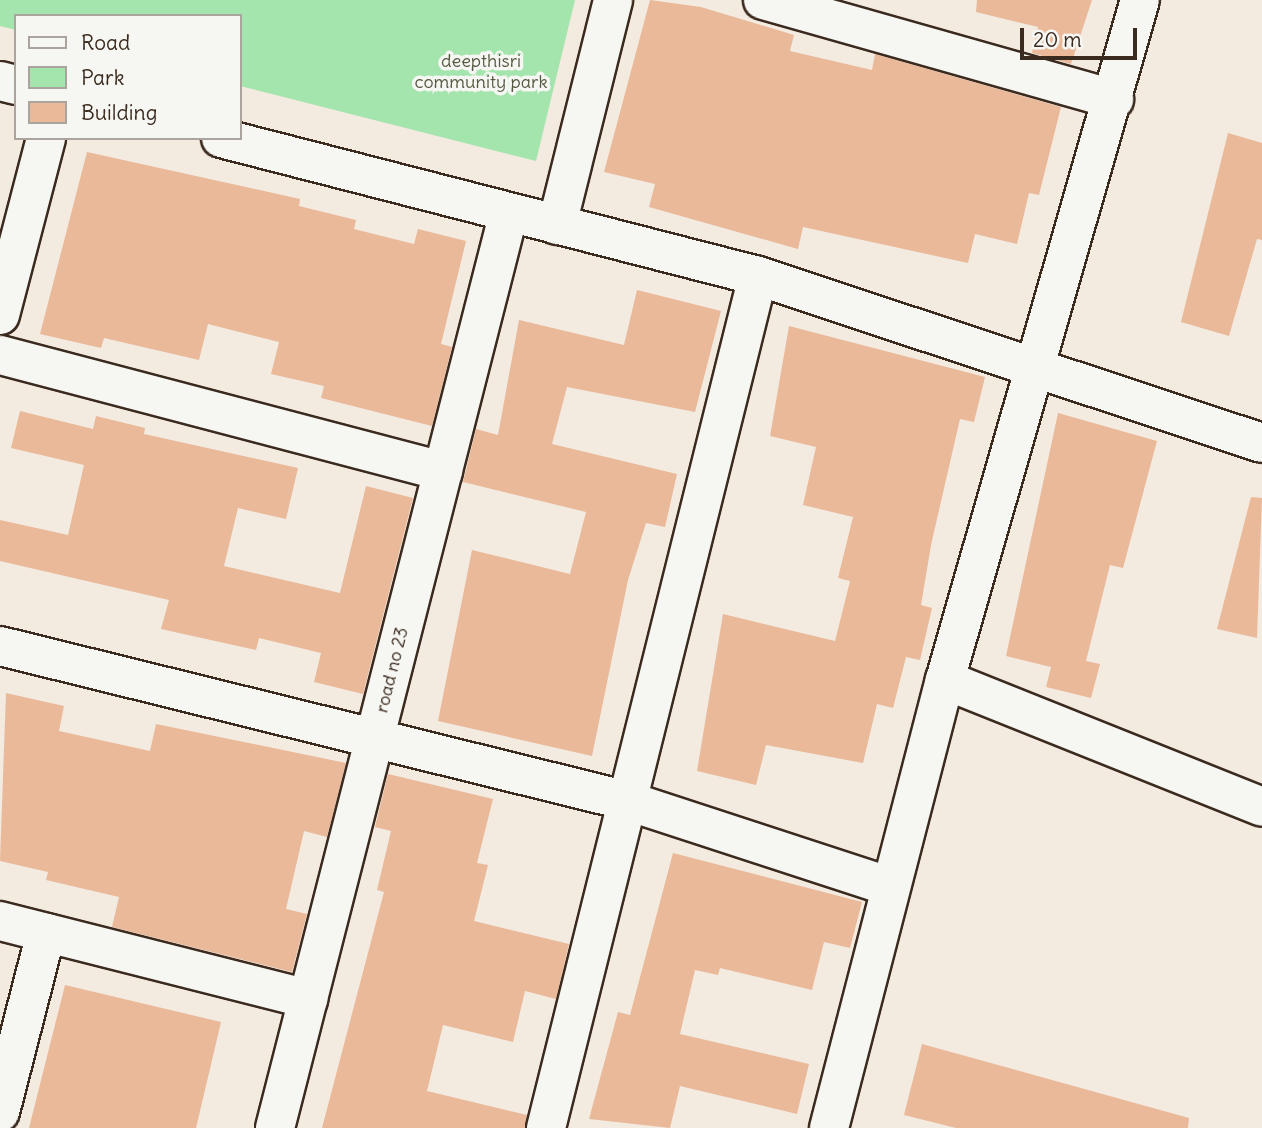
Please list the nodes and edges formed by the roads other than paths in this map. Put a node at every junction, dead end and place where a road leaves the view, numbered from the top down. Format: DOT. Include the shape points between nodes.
graph roads {
  1 [pos="613,0"];
  2 [pos="763,0"];
  3 [pos="1140,0"];
  4 [pos="1114,99"];
  5 [pos="45,140"];
  6 [pos="229,140"];
  7 [pos="509,212"];
  8 [pos="557,225"];
  9 [pos="758,276"];
  10 [pos="0,316"];
  11 [pos="0,355"];
  12 [pos="1031,367"];
  13 [pos="1262,443"];
  14 [pos="443,471"];
  15 [pos="0,646"];
  16 [pos="944,680"];
  17 [pos="375,738"];
  18 [pos="628,801"];
  19 [pos="1262,807"];
  20 [pos="888,886"];
  21 [pos="0,921"];
  22 [pos="46,933"];
  23 [pos="308,999"];
  24 [pos="0,1112"];
  25 [pos="275,1128"];
  26 [pos="546,1128"];
  27 [pos="829,1128"];
  1 -- 8 [label="street"];
  2 -- 4 [label="street"];
  3 -- 4 [label="street"];
  4 -- 12 [label="street"];
  5 -- 10 [label="street"];
  6 -- 7 [label="street"];
  7 -- 8 [label="street"];
  7 -- 14 [label="street, road no 23"];
  8 -- 9 [label="street"];
  9 -- 12 [label="street"];
  9 -- 18 [label="street"];
  11 -- 14 [label="street"];
  12 -- 13 [label="street"];
  12 -- 16 [label="street"];
  14 -- 17 [label="street, road no 23"];
  15 -- 17 [label="street"];
  16 -- 19 [label="street"];
  16 -- 20 [label="street"];
  17 -- 18 [label="street"];
  17 -- 23 [label="street, road no 23"];
  18 -- 20 [label="street"];
  18 -- 26 [label="street"];
  20 -- 27 [label="street"];
  21 -- 22 [label="street"];
  22 -- 23 [label="street"];
  22 -- 24 [label="street"];
  23 -- 25 [label="street, road no 23"];
}
